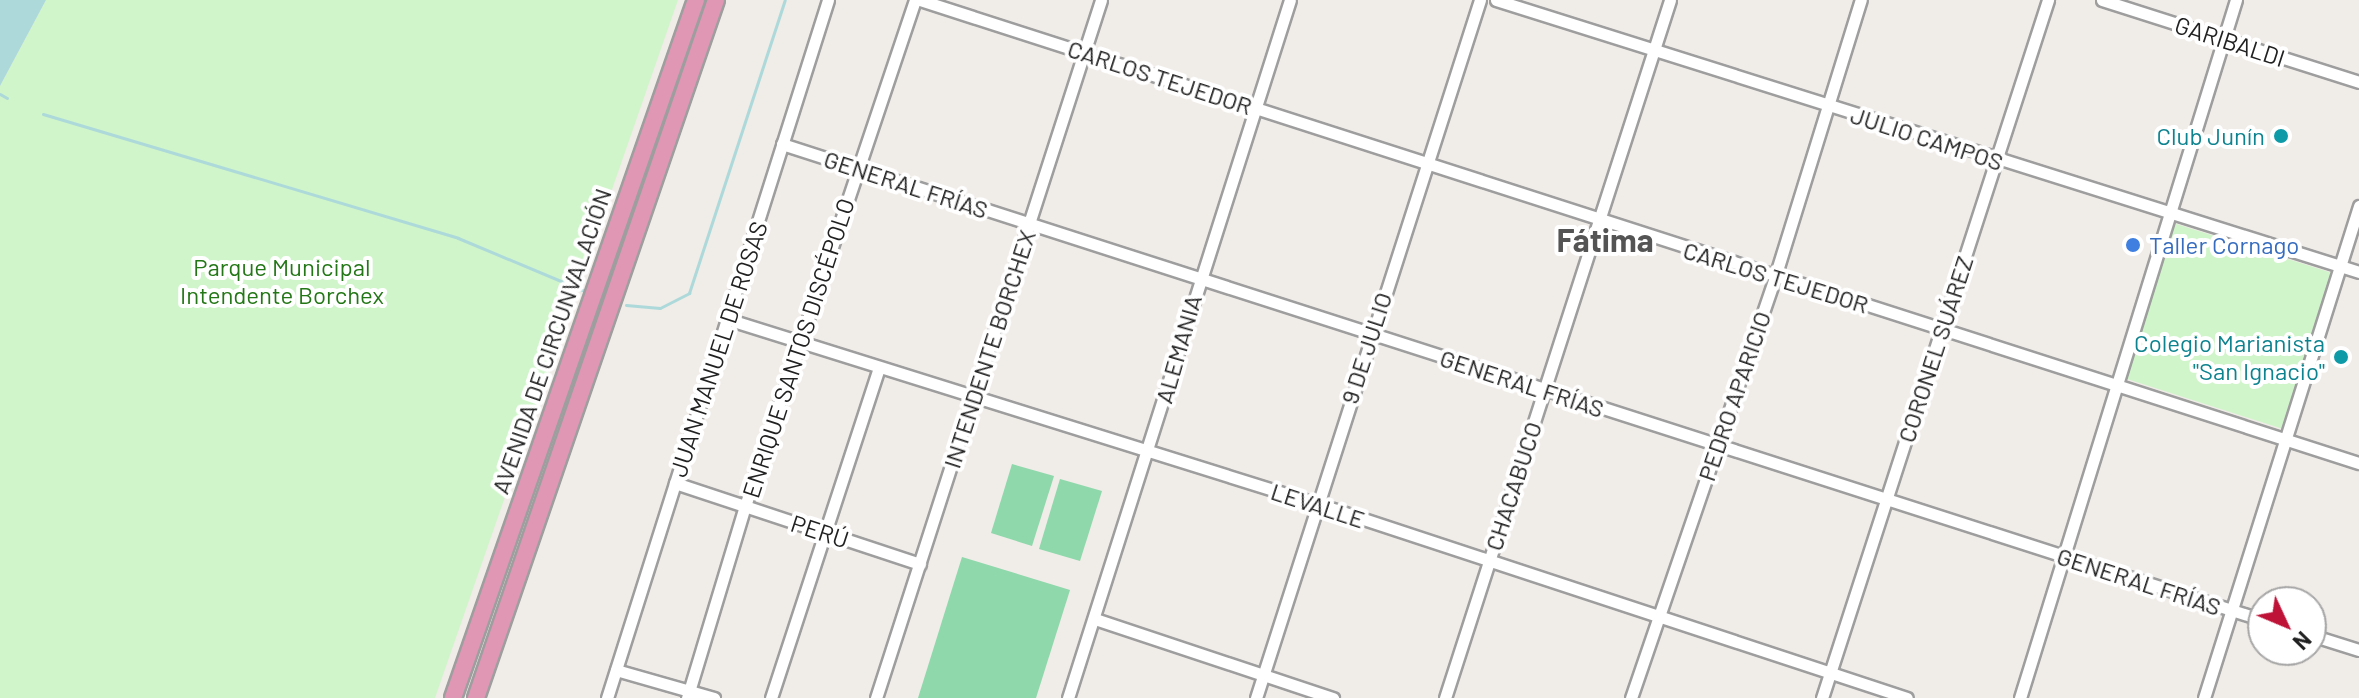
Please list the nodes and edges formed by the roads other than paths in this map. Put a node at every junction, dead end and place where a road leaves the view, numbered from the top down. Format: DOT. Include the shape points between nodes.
graph roads {
  1 [pos="696,0"];
  2 [pos="716,0"];
  3 [pos="828,0"];
  4 [pos="918,0"];
  5 [pos="1101,0"];
  6 [pos="1290,0"];
  7 [pos="1480,0"];
  8 [pos="1496,0"];
  9 [pos="1670,0"];
  10 [pos="1861,0"];
  11 [pos="2048,0"];
  12 [pos="2102,0"];
  13 [pos="2236,0"];
  14 [pos="2224,39"];
  15 [pos="1084,51"];
  16 [pos="1654,51"];
  17 [pos="2359,82"];
  18 [pos="1828,106"];
  19 [pos="1255,108"];
  20 [pos="782,144"];
  21 [pos="1996,160"];
  22 [pos="1425,166"];
  23 [pos="857,168"];
  24 [pos="2359,206"];
  25 [pos="2168,215"];
  26 [pos="1600,222"];
  27 [pos="1029,224"];
  28 [pos="2340,266"];
  29 [pos="2359,272"];
  30 [pos="1775,277"];
  31 [pos="1199,279"];
  32 [pos="727,319"];
  33 [pos="1942,328"];
  34 [pos="1371,335"];
  35 [pos="802,342"];
  36 [pos="879,367"];
  37 [pos="2116,384"];
  38 [pos="1544,390"];
  39 [pos="973,397"];
  40 [pos="2285,439"];
  41 [pos="1716,446"];
  42 [pos="1148,450"];
  43 [pos="2359,463"];
  44 [pos="675,483"];
  45 [pos="1886,501"];
  46 [pos="1315,503"];
  47 [pos="745,506"];
  48 [pos="825,533"];
  49 [pos="2063,557"];
  50 [pos="1489,560"];
  51 [pos="920,564"];
  52 [pos="2231,610"];
  53 [pos="2247,615"];
  54 [pos="1659,616"];
  55 [pos="1095,619"];
  56 [pos="2327,640"];
  57 [pos="2359,650"];
  58 [pos="616,670"];
  59 [pos="1830,673"];
  60 [pos="1263,675"];
  61 [pos="688,695"];
  62 [pos="453,698"];
  63 [pos="476,698"];
  64 [pos="607,698"];
  65 [pos="714,698"];
  66 [pos="771,698"];
  67 [pos="876,698"];
  68 [pos="1068,698"];
  69 [pos="1256,698"];
  70 [pos="1333,698"];
  71 [pos="1445,698"];
  72 [pos="1631,698"];
  73 [pos="1822,698"];
  74 [pos="1907,698"];
  75 [pos="2020,698"];
  76 [pos="2204,698"];
  1 -- 62 [label="highway, AVENIDA DE CIRCUNVALACIÓN"];
  2 -- 63 [label="highway, AVENIDA DE CIRCUNVALACIÓN"];
  3 -- 20 [label="street, JUAN MANUEL DE ROSAS"];
  4 -- 15 [label="street, CARLOS TEJEDOR"];
  4 -- 23 [label="street, ENRIQUE SANTOS DISCÉPOLO"];
  5 -- 15 [label="street, INTENDENTE BORCHEX"];
  6 -- 19 [label="street, ALEMANIA"];
  7 -- 22 [label="street, 9 DE JULIO"];
  8 -- 16 [label="street, JULIO CAMPOS"];
  9 -- 16 [label="street, CHACABUCO"];
  10 -- 18 [label="street, PEDRO APARICIO"];
  11 -- 21 [label="street, CORONEL SUÁREZ"];
  12 -- 14 [label="street, GARIBALDI"];
  13 -- 14 [label="street"];
  14 -- 17 [label="street, GARIBALDI"];
  14 -- 25 [label="street"];
  15 -- 19 [label="street, CARLOS TEJEDOR"];
  15 -- 27 [label="street, INTENDENTE BORCHEX"];
  16 -- 18 [label="street, JULIO CAMPOS"];
  16 -- 26 [label="street, CHACABUCO"];
  18 -- 21 [label="street, JULIO CAMPOS"];
  18 -- 30 [label="street, PEDRO APARICIO"];
  19 -- 22 [label="street, CARLOS TEJEDOR"];
  19 -- 31 [label="street, ALEMANIA"];
  20 -- 23 [label="street, GENERAL FRÍAS"];
  20 -- 32 [label="street, JUAN MANUEL DE ROSAS"];
  21 -- 25 [label="street, JULIO CAMPOS"];
  21 -- 33 [label="street, CORONEL SUÁREZ"];
  22 -- 26 [label="street, CARLOS TEJEDOR"];
  22 -- 34 [label="street, 9 DE JULIO"];
  23 -- 27 [label="street, GENERAL FRÍAS"];
  23 -- 35 [label="street, ENRIQUE SANTOS DISCÉPOLO"];
  24 -- 28 [label="street"];
  25 -- 28 [label="street, JULIO CAMPOS"];
  25 -- 37 [label="street"];
  26 -- 30 [label="street, CARLOS TEJEDOR"];
  26 -- 38 [label="street, CHACABUCO"];
  27 -- 31 [label="street, GENERAL FRÍAS"];
  27 -- 39 [label="street, INTENDENTE BORCHEX"];
  28 -- 29 [label="street, JULIO CAMPOS"];
  28 -- 40 [label="street"];
  30 -- 33 [label="street, CARLOS TEJEDOR"];
  30 -- 41 [label="street, PEDRO APARICIO"];
  31 -- 34 [label="street, GENERAL FRÍAS"];
  31 -- 42 [label="street, ALEMANIA"];
  32 -- 35 [label="street, LEVALLE"];
  32 -- 44 [label="street, JUAN MANUEL DE ROSAS"];
  33 -- 37 [label="street, CARLOS TEJEDOR"];
  33 -- 45 [label="street, CORONEL SUÁREZ"];
  34 -- 38 [label="street, GENERAL FRÍAS"];
  34 -- 46 [label="street, 9 DE JULIO"];
  35 -- 36 [label="street, LEVALLE"];
  35 -- 47 [label="street, ENRIQUE SANTOS DISCÉPOLO"];
  36 -- 39 [label="street, LEVALLE"];
  36 -- 48 [label="street"];
  37 -- 40 [label="street, CARLOS TEJEDOR"];
  37 -- 49 [label="street"];
  38 -- 41 [label="street, GENERAL FRÍAS"];
  38 -- 50 [label="street, CHACABUCO"];
  39 -- 42 [label="street, LEVALLE"];
  39 -- 51 [label="street, INTENDENTE BORCHEX"];
  40 -- 43 [label="street, CARLOS TEJEDOR"];
  40 -- 52 [label="street"];
  41 -- 45 [label="street, GENERAL FRÍAS"];
  41 -- 54 [label="street, PEDRO APARICIO"];
  42 -- 46 [label="street, LEVALLE"];
  42 -- 55 [label="street, ALEMANIA"];
  44 -- 47 [label="street, PERÚ"];
  44 -- 58 [label="street, JUAN MANUEL DE ROSAS"];
  45 -- 49 [label="street, GENERAL FRÍAS"];
  45 -- 59 [label="street, CORONEL SUÁREZ"];
  46 -- 50 [label="street, LEVALLE"];
  46 -- 60 [label="street, 9 DE JULIO"];
  47 -- 48 [label="street, PERÚ"];
  47 -- 61 [label="street, ENRIQUE SANTOS DISCÉPOLO"];
  48 -- 51 [label="street, PERÚ"];
  48 -- 66 [label="street"];
  49 -- 52 [label="street, GENERAL FRÍAS"];
  49 -- 75 [label="street"];
  50 -- 54 [label="street, LEVALLE"];
  50 -- 71 [label="street, CHACABUCO"];
  51 -- 67 [label="street, INTENDENTE BORCHEX"];
  52 -- 53 [label="street, GENERAL FRÍAS"];
  52 -- 76 [label="street"];
  54 -- 59 [label="street, LEVALLE"];
  54 -- 72 [label="street, PEDRO APARICIO"];
  55 -- 60 [label="street"];
  55 -- 68 [label="street, ALEMANIA"];
  56 -- 57 [label="street"];
  58 -- 61 [label="street"];
  58 -- 64 [label="street, JUAN MANUEL DE ROSAS"];
  59 -- 73 [label="street, CORONEL SUÁREZ"];
  59 -- 74 [label="street, LEVALLE"];
  60 -- 69 [label="street, 9 DE JULIO"];
  60 -- 70 [label="street"];
  61 -- 65 [label="street"];
}
